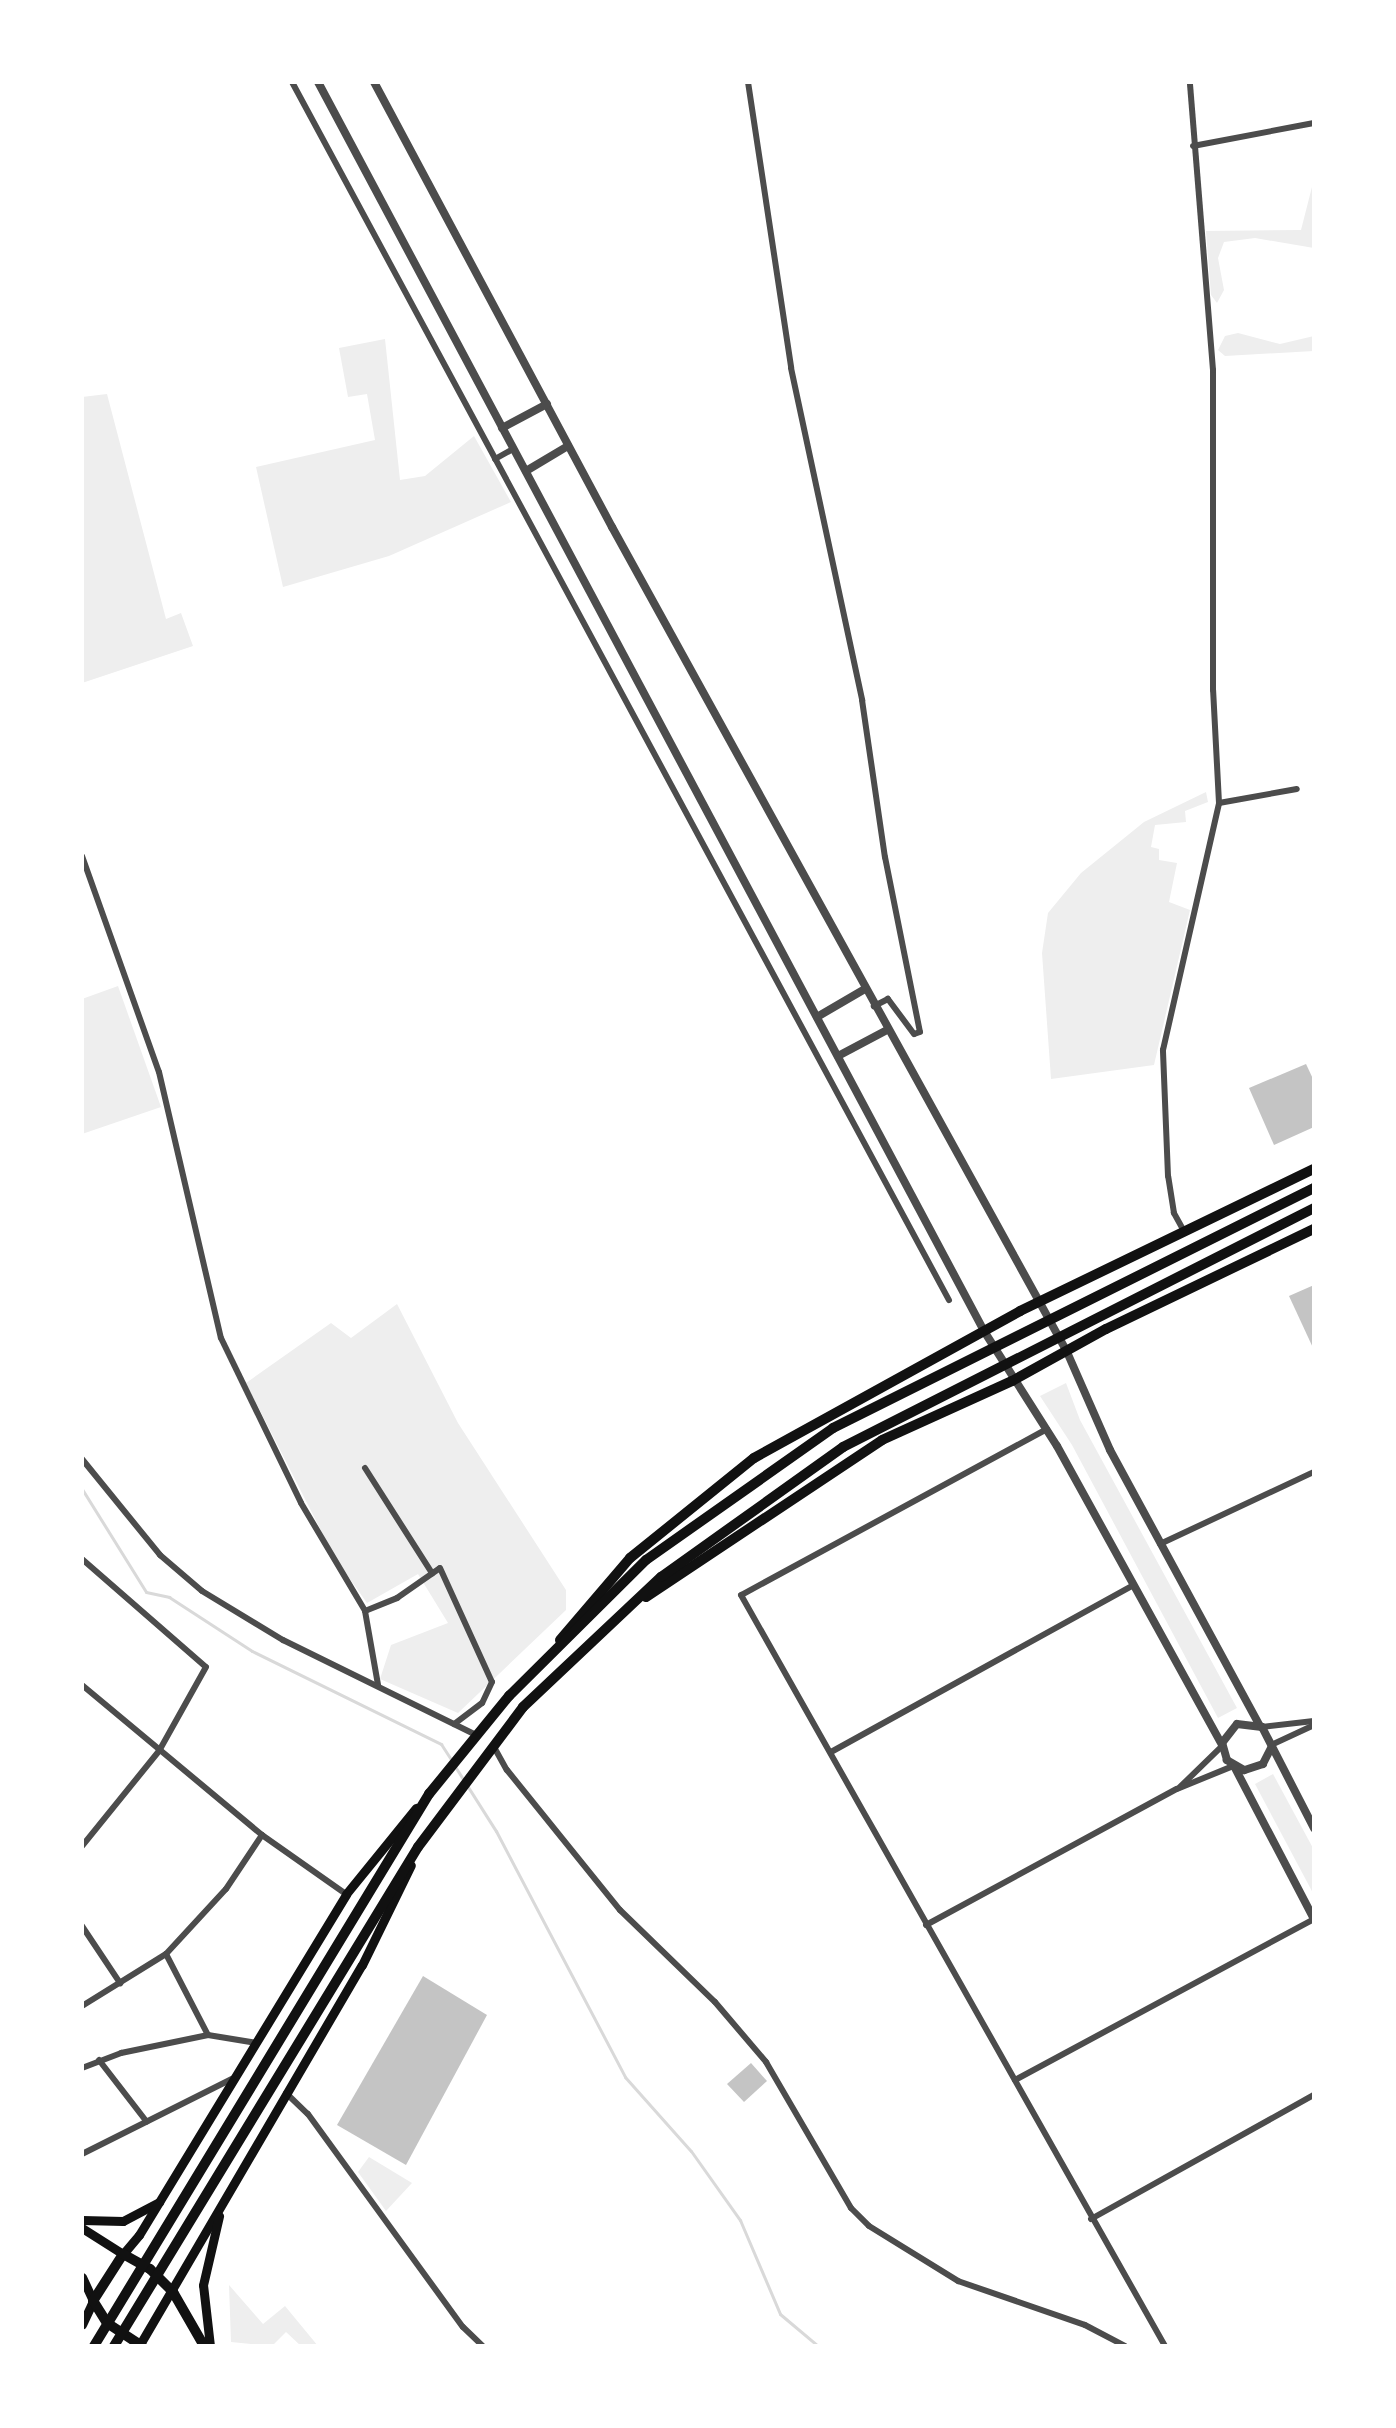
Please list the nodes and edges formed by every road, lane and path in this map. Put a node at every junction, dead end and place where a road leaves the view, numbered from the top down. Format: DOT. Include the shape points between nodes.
graph roads {
  1 [pos="292,82"];
  2 [pos="318,82"];
  3 [pos="374,82"];
  4 [pos="748,82"];
  5 [pos="1190,82"];
  6 [pos="1314,123"];
  7 [pos="1193,146"];
  8 [pos="547,404"];
  9 [pos="502,428"];
  10 [pos="568,446"];
  11 [pos="513,449"];
  12 [pos="495,459"];
  13 [pos="526,471"];
  14 [pos="1297,789"];
  15 [pos="1219,803"];
  16 [pos="82,856"];
  17 [pos="865,989"];
  18 [pos="874,1006"];
  19 [pos="817,1017"];
  20 [pos="887,1030"];
  21 [pos="827,1035"];
  22 [pos="810,1042"];
  23 [pos="838,1056"];
  24 [pos="1314,1169"];
  25 [pos="1314,1188"];
  26 [pos="1314,1208"];
  27 [pos="1314,1229"];
  28 [pos="1185,1233"];
  29 [pos="949,1300"];
  30 [pos="1038,1303"];
  31 [pos="984,1331"];
  32 [pos="1067,1352"];
  33 [pos="1012,1381"];
  34 [pos="1047,1429"];
  35 [pos="82,1459"];
  36 [pos="365,1468"];
  37 [pos="1314,1472"];
  38 [pos="1160,1544"];
  39 [pos="82,1559"];
  40 [pos="432,1573"];
  41 [pos="1134,1585"];
  42 [pos="627,1609"];
  43 [pos="365,1611"];
  44 [pos="551,1655"];
  45 [pos="82,1685"];
  46 [pos="378,1685"];
  47 [pos="1314,1723"];
  48 [pos="454,1724"];
  49 [pos="1261,1727"];
  50 [pos="478,1736"];
  51 [pos="494,1746"];
  52 [pos="1222,1746"];
  53 [pos="1271,1747"];
  54 [pos="159,1751"];
  55 [pos="831,1752"];
  56 [pos="1234,1767"];
  57 [pos="1177,1789"];
  58 [pos="429,1794"];
  59 [pos="1314,1828"];
  60 [pos="262,1835"];
  61 [pos="82,1846"];
  62 [pos="418,1847"];
  63 [pos="346,1894"];
  64 [pos="1314,1919"];
  65 [pos="926,1925"];
  66 [pos="82,1926"];
  67 [pos="166,1954"];
  68 [pos="120,1983"];
  69 [pos="82,2006"];
  70 [pos="208,2035"];
  71 [pos="257,2043"];
  72 [pos="99,2060"];
  73 [pos="83,2065"];
  74 [pos="239,2075"];
  75 [pos="1015,2080"];
  76 [pos="286,2093"];
  77 [pos="1314,2095"];
  78 [pos="147,2122"];
  79 [pos="82,2154"];
  80 [pos="165,2198"];
  81 [pos="222,2204"];
  82 [pos="1091,2219"];
  83 [pos="82,2220"];
  84 [pos="82,2228"];
  85 [pos="123,2254"];
  86 [pos="82,2277"];
  87 [pos="173,2292"];
  88 [pos="93,2301"];
  89 [pos="82,2325"];
  90 [pos="94,2346"];
  91 [pos="114,2346"];
  92 [pos="140,2346"];
  93 [pos="207,2346"];
  94 [pos="483,2346"];
  95 [pos="1125,2346"];
  96 [pos="1165,2346"];
  1 -- 12 [label="street"];
  2 -- 9 [label="street"];
  3 -- 8 [label="street"];
  4 -- 18 [label="street" via="791,368 862,700 885,857 920,1032 914,1034 888,999"];
  5 -- 7 [label="street"];
  6 -- 7 [label="street"];
  7 -- 15 [label="street" via="1213,370 1213,690"];
  8 -- 9 [label="street"];
  8 -- 10 [label="street"];
  9 -- 11 [label="street"];
  10 -- 13 [label="street"];
  10 -- 17 [label="street"];
  11 -- 12 [label="street"];
  11 -- 13 [label="street"];
  12 -- 22 [label="street"];
  13 -- 19 [label="street"];
  14 -- 15 [label="street"];
  15 -- 28 [label="street" via="1163,1050 1168,1176 1174,1213"];
  16 -- 43 [label="street" via="163,1084 221,1338 294,1489"];
  17 -- 18 [label="street"];
  17 -- 19 [label="street"];
  18 -- 20 [label="street"];
  19 -- 21 [label="street"];
  20 -- 23 [label="street"];
  20 -- 30 [label="street"];
  21 -- 22 [label="street"];
  21 -- 23 [label="street"];
  22 -- 29 [label="street"];
  23 -- 31 [label="street"];
  24 -- 28 [label="main road"];
  25 -- 44 [label="main road" via="833,1428 646,1560"];
  26 -- 42 [label="main road" via="843,1447 738,1518"];
  27 -- 32 [label="main road"];
  28 -- 30 [label="main road"];
  30 -- 31 [label="main road"];
  30 -- 32 [label="street"];
  31 -- 33 [label="street"];
  31 -- 44 [label="main road" via="754,1458 630,1558 569,1624"];
  32 -- 33 [label="main road"];
  32 -- 38 [label="street" via="1110,1450"];
  33 -- 34 [label="street"];
  33 -- 42 [label="main road" via="882,1440"];
  34 -- 41 [label="street"];
  34 -- 55 [label="street" via="741,1595"];
  35 -- 46 [label="street" via="160,1555 202,1591 283,1640"];
  36 -- 40 [label="street"];
  37 -- 38 [label="street"];
  38 -- 49 [label="street"];
  39 -- 54 [label="street" via="206,1667"];
  40 -- 43 [label="street"];
  40 -- 48 [label="street" via="440,1568 492,1682 482,1703"];
  41 -- 52 [label="street"];
  41 -- 55 [label="street"];
  42 -- 51 [label="main road" via="523,1707"];
  43 -- 46 [label="street"];
  44 -- 50 [label="main road"];
  45 -- 54 [label="street"];
  46 -- 48 [label="street"];
  47 -- 49 [label="street"];
  47 -- 53 [label="street"];
  48 -- 50 [label="street"];
  49 -- 52 [label="street" via="1235,1725"];
  49 -- 53 [label="street"];
  50 -- 58 [label="main road"];
  51 -- 62 [label="main road"];
  51 -- 95 [label="street" via="507,1770 620,1910 715,2002 766,2062 851,2208 869,2226 958,2281 1085,2325"];
  52 -- 56 [label="street"];
  52 -- 57 [label="street"];
  53 -- 56 [label="street" via="1258,1767"];
  53 -- 59 [label="street"];
  54 -- 60 [label="street"];
  54 -- 61 [label="street"];
  55 -- 65 [label="street"];
  56 -- 57 [label="street"];
  56 -- 64 [label="street"];
  57 -- 65 [label="street"];
  58 -- 63 [label="main road"];
  58 -- 90 [label="main road"];
  60 -- 63 [label="street"];
  60 -- 67 [label="street" via="226,1889"];
  62 -- 76 [label="main road" via="379,1936"];
  62 -- 91 [label="main road"];
  63 -- 71 [label="main road"];
  64 -- 75 [label="street"];
  65 -- 75 [label="street"];
  66 -- 68 [label="street"];
  67 -- 68 [label="street"];
  67 -- 70 [label="street"];
  68 -- 69 [label="street"];
  70 -- 71 [label="street"];
  70 -- 72 [label="street"];
  71 -- 74 [label="main road"];
  72 -- 73 [label="street"];
  72 -- 78 [label="street"];
  74 -- 78 [label="street"];
  74 -- 80 [label="main road"];
  75 -- 82 [label="street"];
  76 -- 81 [label="main road"];
  76 -- 94 [label="street" via="308,2114 463,2327"];
  77 -- 82 [label="street"];
  78 -- 79 [label="street"];
  80 -- 83 [label="main road" via="123,2221"];
  80 -- 85 [label="main road"];
  81 -- 87 [label="main road"];
  81 -- 93 [label="main road" via="203,2285"];
  82 -- 96 [label="street"];
  84 -- 85 [label="main road"];
  85 -- 87 [label="main road" via="150,2269"];
  85 -- 88 [label="main road"];
  86 -- 88 [label="main road"];
  87 -- 92 [label="main road"];
  87 -- 93 [label="main road"];
  88 -- 89 [label="main road"];
  88 -- 92 [label="main road" via="107,2323"];
}
